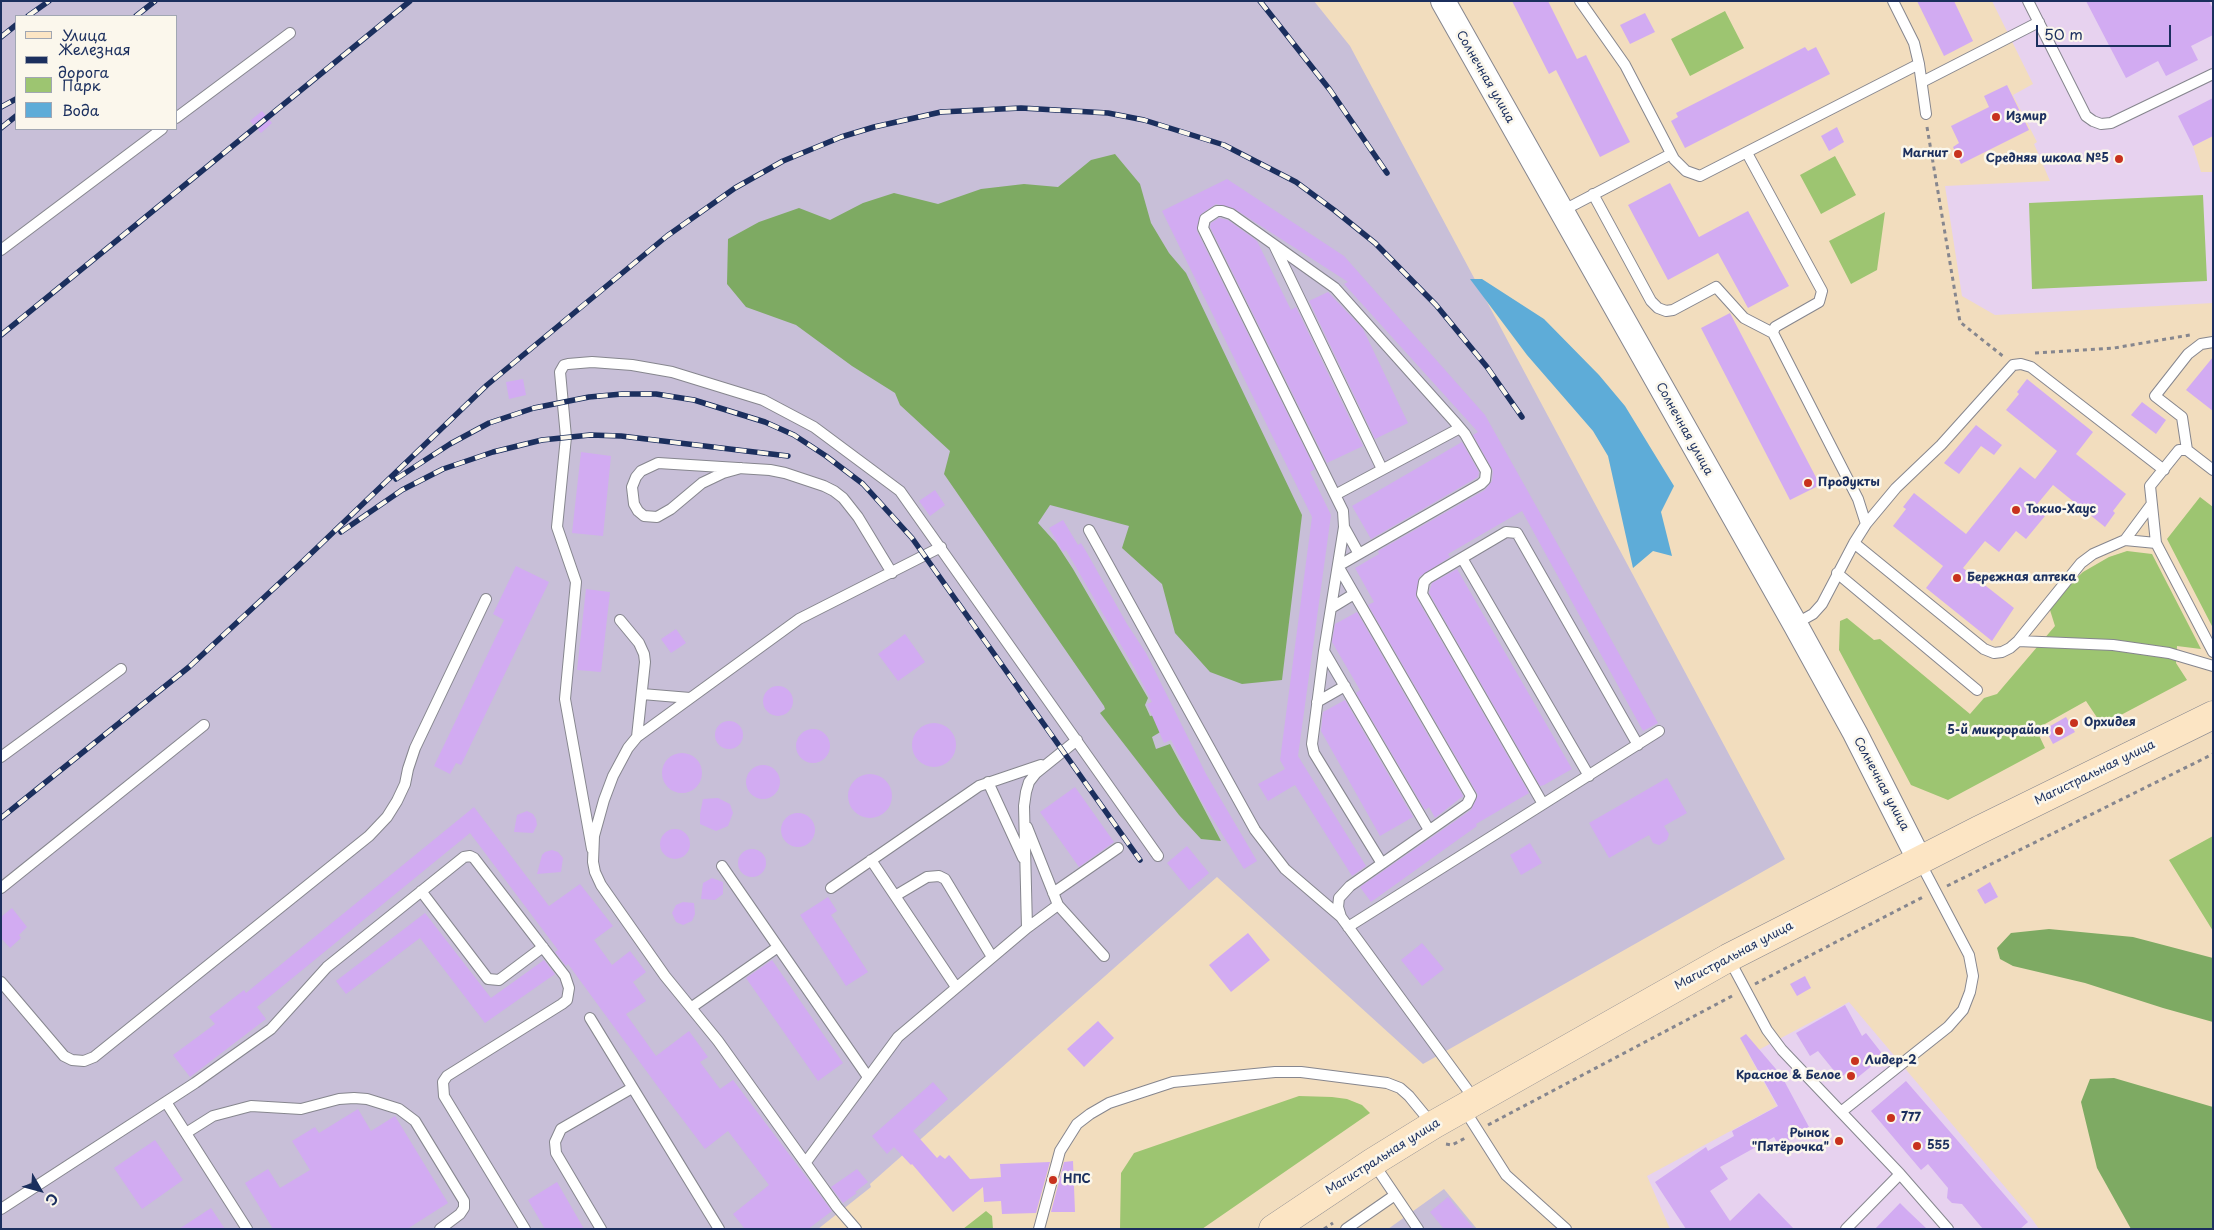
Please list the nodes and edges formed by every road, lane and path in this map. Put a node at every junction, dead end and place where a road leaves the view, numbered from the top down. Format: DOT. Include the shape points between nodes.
graph roads {
  1 [pos="1443,1"];
  2 [pos="1580,1"];
  3 [pos="1894,1"];
  4 [pos="2028,1"];
  5 [pos="2039,22"];
  6 [pos="290,32"];
  7 [pos="1919,64"];
  8 [pos="2213,74"];
  9 [pos="1922,82"];
  10 [pos="1926,114"];
  11 [pos="178,116"];
  12 [pos="161,130"];
  13 [pos="1671,154"];
  14 [pos="1747,154"];
  15 [pos="1593,194"];
  16 [pos="1562,211"];
  17 [pos="1273,243"];
  18 [pos="1,250"];
  19 [pos="1773,333"];
  20 [pos="2198,333"];
  21 [pos="2213,342"];
  22 [pos="2026,354"];
  23 [pos="2002,356"];
  24 [pos="2012,360"];
  25 [pos="1460,428"];
  26 [pos="2187,450"];
  27 [pos="741,468"];
  28 [pos="1382,470"];
  29 [pos="2164,470"];
  30 [pos="2213,470"];
  31 [pos="1335,495"];
  32 [pos="2152,505"];
  33 [pos="1866,524"];
  34 [pos="1344,527"];
  35 [pos="1089,530"];
  36 [pos="2125,540"];
  37 [pos="1854,543"];
  38 [pos="2156,543"];
  39 [pos="941,547"];
  40 [pos="1359,554"];
  41 [pos="1462,558"];
  42 [pos="1338,566"];
  43 [pos="892,573"];
  44 [pos="1837,573"];
  45 [pos="1354,594"];
  46 [pos="486,599"];
  47 [pos="1331,608"];
  48 [pos="620,620"];
  49 [pos="1795,624"];
  50 [pos="2018,641"];
  51 [pos="1324,651"];
  52 [pos="2213,652"];
  53 [pos="2213,666"];
  54 [pos="121,669"];
  55 [pos="1345,686"];
  56 [pos="1977,690"];
  57 [pos="642,694"];
  58 [pos="690,698"];
  59 [pos="1317,702"];
  60 [pos="2213,715"];
  61 [pos="204,724"];
  62 [pos="1659,731"];
  63 [pos="637,737"];
  64 [pos="1077,740"];
  65 [pos="1638,745"];
  66 [pos="2213,754"];
  67 [pos="1,757"];
  68 [pos="1045,764"];
  69 [pos="1589,776"];
  70 [pos="988,782"];
  71 [pos="1543,804"];
  72 [pos="1024,821"];
  73 [pos="1429,830"];
  74 [pos="1118,848"];
  75 [pos="592,849"];
  76 [pos="1158,856"];
  77 [pos="871,860"];
  78 [pos="1920,861"];
  79 [pos="1026,862"];
  80 [pos="1381,862"];
  81 [pos="722,866"];
  82 [pos="1,888"];
  83 [pos="831,888"];
  84 [pos="421,891"];
  85 [pos="1936,891"];
  86 [pos="1053,892"];
  87 [pos="895,896"];
  88 [pos="1058,905"];
  89 [pos="1341,916"];
  90 [pos="1348,927"];
  91 [pos="1027,928"];
  92 [pos="543,947"];
  93 [pos="778,947"];
  94 [pos="1104,956"];
  95 [pos="992,957"];
  96 [pos="1728,958"];
  97 [pos="1,982"];
  98 [pos="956,987"];
  99 [pos="1744,989"];
  100 [pos="692,1007"];
  101 [pos="590,1018"];
  102 [pos="868,1077"];
  103 [pos="632,1088"];
  104 [pos="166,1102"];
  105 [pos="1469,1104"];
  106 [pos="1841,1112"];
  107 [pos="1478,1131"];
  108 [pos="186,1132"];
  109 [pos="1435,1134"];
  110 [pos="806,1162"];
  111 [pos="1372,1162"];
  112 [pos="1900,1174"];
  113 [pos="1395,1195"];
  114 [pos="1,1209"];
  115 [pos="1340,1218"];
  116 [pos="247,1229"];
  117 [pos="440,1229"];
  118 [pos="525,1229"];
  119 [pos="602,1229"];
  120 [pos="719,1229"];
  121 [pos="856,1229"];
  122 [pos="1039,1229"];
  123 [pos="1273,1229"];
  124 [pos="1324,1229"];
  125 [pos="1346,1229"];
  126 [pos="1418,1229"];
  127 [pos="1566,1229"];
  128 [pos="1846,1229"];
  129 [pos="1948,1229"];
  1 -- 16 [label="street, Солнечная улица"];
  2 -- 13 [label="lane" via="1625,65"];
  3 -- 7 [label="lane" via="1914,43"];
  4 -- 5 [label="lane"];
  5 -- 8 [label="lane" via="2086,116 2101,124 2111,123"];
  5 -- 9 [label="lane"];
  6 -- 11 [label="lane"];
  7 -- 9 [label="lane"];
  7 -- 14 [label="lane"];
  9 -- 10 [label="lane"];
  10 -- 23 [label="path" via="1960,322"];
  12 -- 18 [label="lane"];
  13 -- 14 [label="lane" via="1686,172 1700,176"];
  13 -- 15 [label="lane"];
  14 -- 19 [label="lane" via="1822,291 1819,302 1775,327"];
  15 -- 16 [label="lane"];
  15 -- 19 [label="lane" via="1651,301 1658,308 1674,310 1716,287 1744,318"];
  16 -- 49 [label="street, Солнечная улица"];
  17 -- 25 [label="lane" via="1335,288"];
  17 -- 28 [label="lane"];
  17 -- 31 [label="lane" via="1227,212 1218,212 1203,222 1203,228"];
  19 -- 33 [label="lane" via="1858,499"];
  20 -- 22 [label="path" via="2114,348"];
  21 -- 26 [label="lane" via="2202,344 2188,354 2155,396 2182,417"];
  23 -- 24 [label="path"];
  23 -- 24 [label="path"];
  24 -- 29 [label="lane" via="2031,367"];
  24 -- 33 [label="lane" via="1941,445 1896,488"];
  25 -- 28 [label="lane"];
  25 -- 40 [label="lane" via="1486,471 1485,480"];
  26 -- 29 [label="lane" via="2179,450"];
  26 -- 30 [label="lane"];
  27 -- 27 [label="lane" via="658,463 648,466 636,477 632,487 634,504 644,516 657,517 702,483"];
  27 -- 43 [label="lane" via="785,473 834,491 855,512"];
  28 -- 31 [label="lane"];
  29 -- 32 [label="lane" via="2150,486"];
  31 -- 34 [label="lane" via="1343,511"];
  32 -- 36 [label="lane"];
  32 -- 38 [label="lane"];
  33 -- 37 [label="lane"];
  34 -- 40 [label="lane"];
  34 -- 42 [label="lane"];
  35 -- 89 [label="lane" via="1255,830 1284,869"];
  36 -- 38 [label="lane"];
  36 -- 50 [label="lane" via="2081,563"];
  37 -- 44 [label="lane"];
  37 -- 50 [label="lane" via="1984,648 1994,653 2002,652"];
  38 -- 52 [label="lane"];
  39 -- 43 [label="lane"];
  39 -- 64 [label="lane"];
  39 -- 75 [label="lane" via="900,490 814,427 762,400 672,372 592,362 564,365 560,372 566,437 557,526 576,582 566,699"];
  40 -- 42 [label="lane"];
  41 -- 65 [label="lane" via="1506,532 1517,533 1521,537"];
  41 -- 69 [label="lane"];
  41 -- 71 [label="lane" via="1424,582 1422,594"];
  42 -- 45 [label="lane"];
  42 -- 47 [label="lane"];
  43 -- 58 [label="lane" via="799,619"];
  44 -- 49 [label="lane" via="1818,609"];
  44 -- 56 [label="lane"];
  45 -- 47 [label="lane"];
  45 -- 73 [label="lane" via="1470,792 1467,804"];
  46 -- 97 [label="lane" via="415,748 401,793 387,817 362,843 94,1057 84,1061 64,1056"];
  47 -- 51 [label="lane"];
  48 -- 57 [label="lane" via="644,654"];
  49 -- 78 [label="street, Солнечная улица"];
  50 -- 53 [label="lane" via="2113,645 2169,653"];
  51 -- 55 [label="lane"];
  51 -- 59 [label="lane"];
  54 -- 67 [label="lane"];
  55 -- 59 [label="lane"];
  55 -- 73 [label="lane"];
  57 -- 58 [label="lane"];
  57 -- 63 [label="lane"];
  58 -- 63 [label="lane"];
  59 -- 80 [label="lane" via="1312,737 1314,753"];
  60 -- 78 [label="main road, Магистральная улица"];
  61 -- 82 [label="lane"];
  62 -- 65 [label="lane"];
  63 -- 75 [label="lane" via="613,776 597,820"];
  64 -- 68 [label="lane"];
  64 -- 76 [label="lane"];
  65 -- 69 [label="lane"];
  66 -- 85 [label="path"];
  68 -- 70 [label="lane"];
  68 -- 72 [label="lane" via="1030,782"];
  69 -- 71 [label="lane"];
  70 -- 77 [label="lane"];
  70 -- 79 [label="lane"];
  71 -- 90 [label="lane"];
  72 -- 79 [label="lane"];
  72 -- 86 [label="lane"];
  73 -- 80 [label="lane"];
  74 -- 86 [label="lane"];
  75 -- 100 [label="lane" via="595,872 601,885 665,976"];
  77 -- 83 [label="lane"];
  77 -- 87 [label="lane"];
  78 -- 85 [label="lane"];
  78 -- 96 [label="main road, Магистральная улица"];
  79 -- 91 [label="lane"];
  80 -- 89 [label="lane" via="1343,892 1338,907"];
  81 -- 93 [label="lane"];
  84 -- 92 [label="lane" via="488,979 499,980"];
  84 -- 92 [label="lane" via="464,857 470,856"];
  84 -- 104 [label="lane" via="327,967 271,1029"];
  85 -- 99 [label="path"];
  85 -- 106 [label="lane" via="1969,955 1972,976 1963,1010 1948,1027"];
  86 -- 88 [label="lane"];
  87 -- 95 [label="lane" via="927,877 945,879"];
  87 -- 98 [label="lane"];
  88 -- 91 [label="lane"];
  88 -- 94 [label="lane"];
  89 -- 90 [label="lane"];
  90 -- 105 [label="lane"];
  91 -- 95 [label="lane"];
  92 -- 118 [label="lane" via="568,982 567,1000 447,1076 442,1089"];
  93 -- 100 [label="lane"];
  93 -- 102 [label="lane"];
  95 -- 98 [label="lane"];
  96 -- 99 [label="lane"];
  96 -- 105 [label="main road, Магистральная улица"];
  98 -- 102 [label="lane" via="898,1037"];
  99 -- 106 [label="lane" via="1771,1036"];
  99 -- 107 [label="path"];
  100 -- 110 [label="lane"];
  101 -- 103 [label="lane"];
  102 -- 110 [label="lane"];
  103 -- 119 [label="lane" via="561,1129 555,1142 556,1153"];
  103 -- 120 [label="lane"];
  104 -- 108 [label="lane"];
  104 -- 114 [label="lane"];
  105 -- 107 [label="lane"];
  105 -- 109 [label="main road, Магистральная улица"];
  106 -- 112 [label="lane"];
  107 -- 109 [label="path" via="1452,1145"];
  107 -- 127 [label="lane" via="1511,1181"];
  108 -- 116 [label="lane"];
  108 -- 117 [label="lane" via="212,1116 251,1106 300,1110 354,1098 399,1109 415,1121 464,1201 460,1214"];
  109 -- 111 [label="main road, Магистральная улица"];
  109 -- 122 [label="lane" via="1409,1096 1387,1083 1301,1072 1173,1082 1109,1103 1077,1124 1060,1151"];
  110 -- 121 [label="lane"];
  111 -- 113 [label="lane"];
  111 -- 123 [label="main road, Магистральная улица"];
  112 -- 128 [label="lane"];
  112 -- 129 [label="lane"];
  113 -- 125 [label="lane"];
  113 -- 126 [label="lane"];
  115 -- 124 [label="path"];
}
